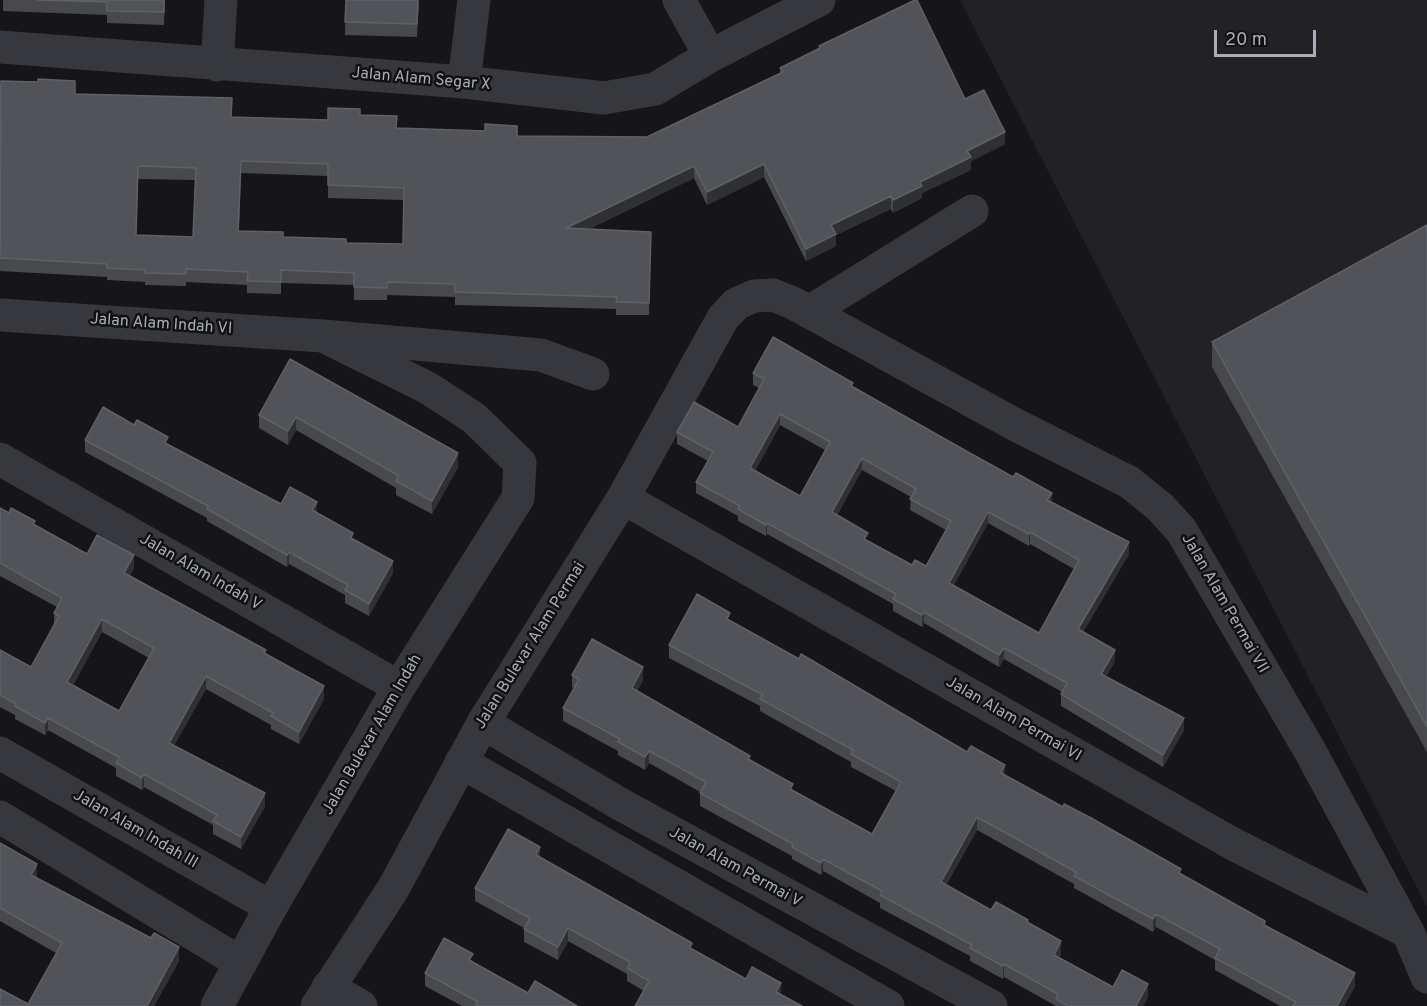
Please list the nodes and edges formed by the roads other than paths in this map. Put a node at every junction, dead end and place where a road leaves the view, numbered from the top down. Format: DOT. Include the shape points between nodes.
graph roads {
  1 [pos="221,0"];
  2 [pos="474,0"];
  3 [pos="679,0"];
  4 [pos="819,0"];
  5 [pos="0,47"];
  6 [pos="710,56"];
  7 [pos="217,65"];
  8 [pos="464,82"];
  9 [pos="972,212"];
  10 [pos="754,296"];
  11 [pos="809,312"];
  12 [pos="0,315"];
  13 [pos="323,336"];
  14 [pos="593,374"];
  15 [pos="0,459"];
  16 [pos="520,463"];
  17 [pos="624,498"];
  18 [pos="399,687"];
  19 [pos="483,723"];
  20 [pos="0,753"];
  21 [pos="461,762"];
  22 [pos="0,817"];
  23 [pos="271,907"];
  24 [pos="1408,932"];
  25 [pos="242,963"];
  26 [pos="1427,977"];
  27 [pos="322,997"];
  28 [pos="217,1006"];
  29 [pos="360,1006"];
  30 [pos="888,1006"];
  31 [pos="991,1006"];
  1 -- 7 [label="street"];
  2 -- 8 [label="street"];
  3 -- 6 [label="street"];
  4 -- 6 [label="street, Jalan Alam Segar X"];
  5 -- 7 [label="street, Jalan Alam Segar X"];
  6 -- 8 [label="street, Jalan Alam Segar X" via="655,89 604,98"];
  7 -- 8 [label="street, Jalan Alam Segar X"];
  9 -- 11 [label="street"];
  10 -- 11 [label="street, Jalan Alam Permai VII" via="773,295"];
  10 -- 17 [label="street, Jalan Bulevar Alam Permai" via="736,304 723,318"];
  11 -- 24 [label="street, Jalan Alam Permai VII" via="1129,483 1160,507 1181,530 1310,751"];
  12 -- 13 [label="street, Jalan Alam Indah VI"];
  13 -- 14 [label="street, Jalan Alam Indah VI" via="542,355"];
  13 -- 16 [label="street, Jalan Alam Indah VI" via="437,394 474,418"];
  15 -- 18 [label="street, Jalan Alam Indah V"];
  16 -- 18 [label="street, Jalan Bulevar Alam Indah" via="518,498"];
  17 -- 19 [label="street, Jalan Bulevar Alam Permai"];
  17 -- 24 [label="street, Jalan Alam Permai VI" via="1233,844"];
  18 -- 23 [label="street, Jalan Bulevar Alam Indah"];
  19 -- 21 [label="street, Jalan Bulevar Alam Permai"];
  19 -- 31 [label="street, Jalan Alam Permai V" via="620,804"];
  20 -- 23 [label="street, Jalan Alam Indah III"];
  21 -- 27 [label="street, Jalan Bulevar Alam Permai" via="393,889"];
  21 -- 30 [label="street"];
  22 -- 25 [label="street"];
  23 -- 25 [label="street, Jalan Bulevar Alam Indah"];
  24 -- 26 [label="street, Jalan Alam Permai VII"];
  25 -- 28 [label="street, Jalan Bulevar Alam Indah"];
  27 -- 29 [label="street"];
}
